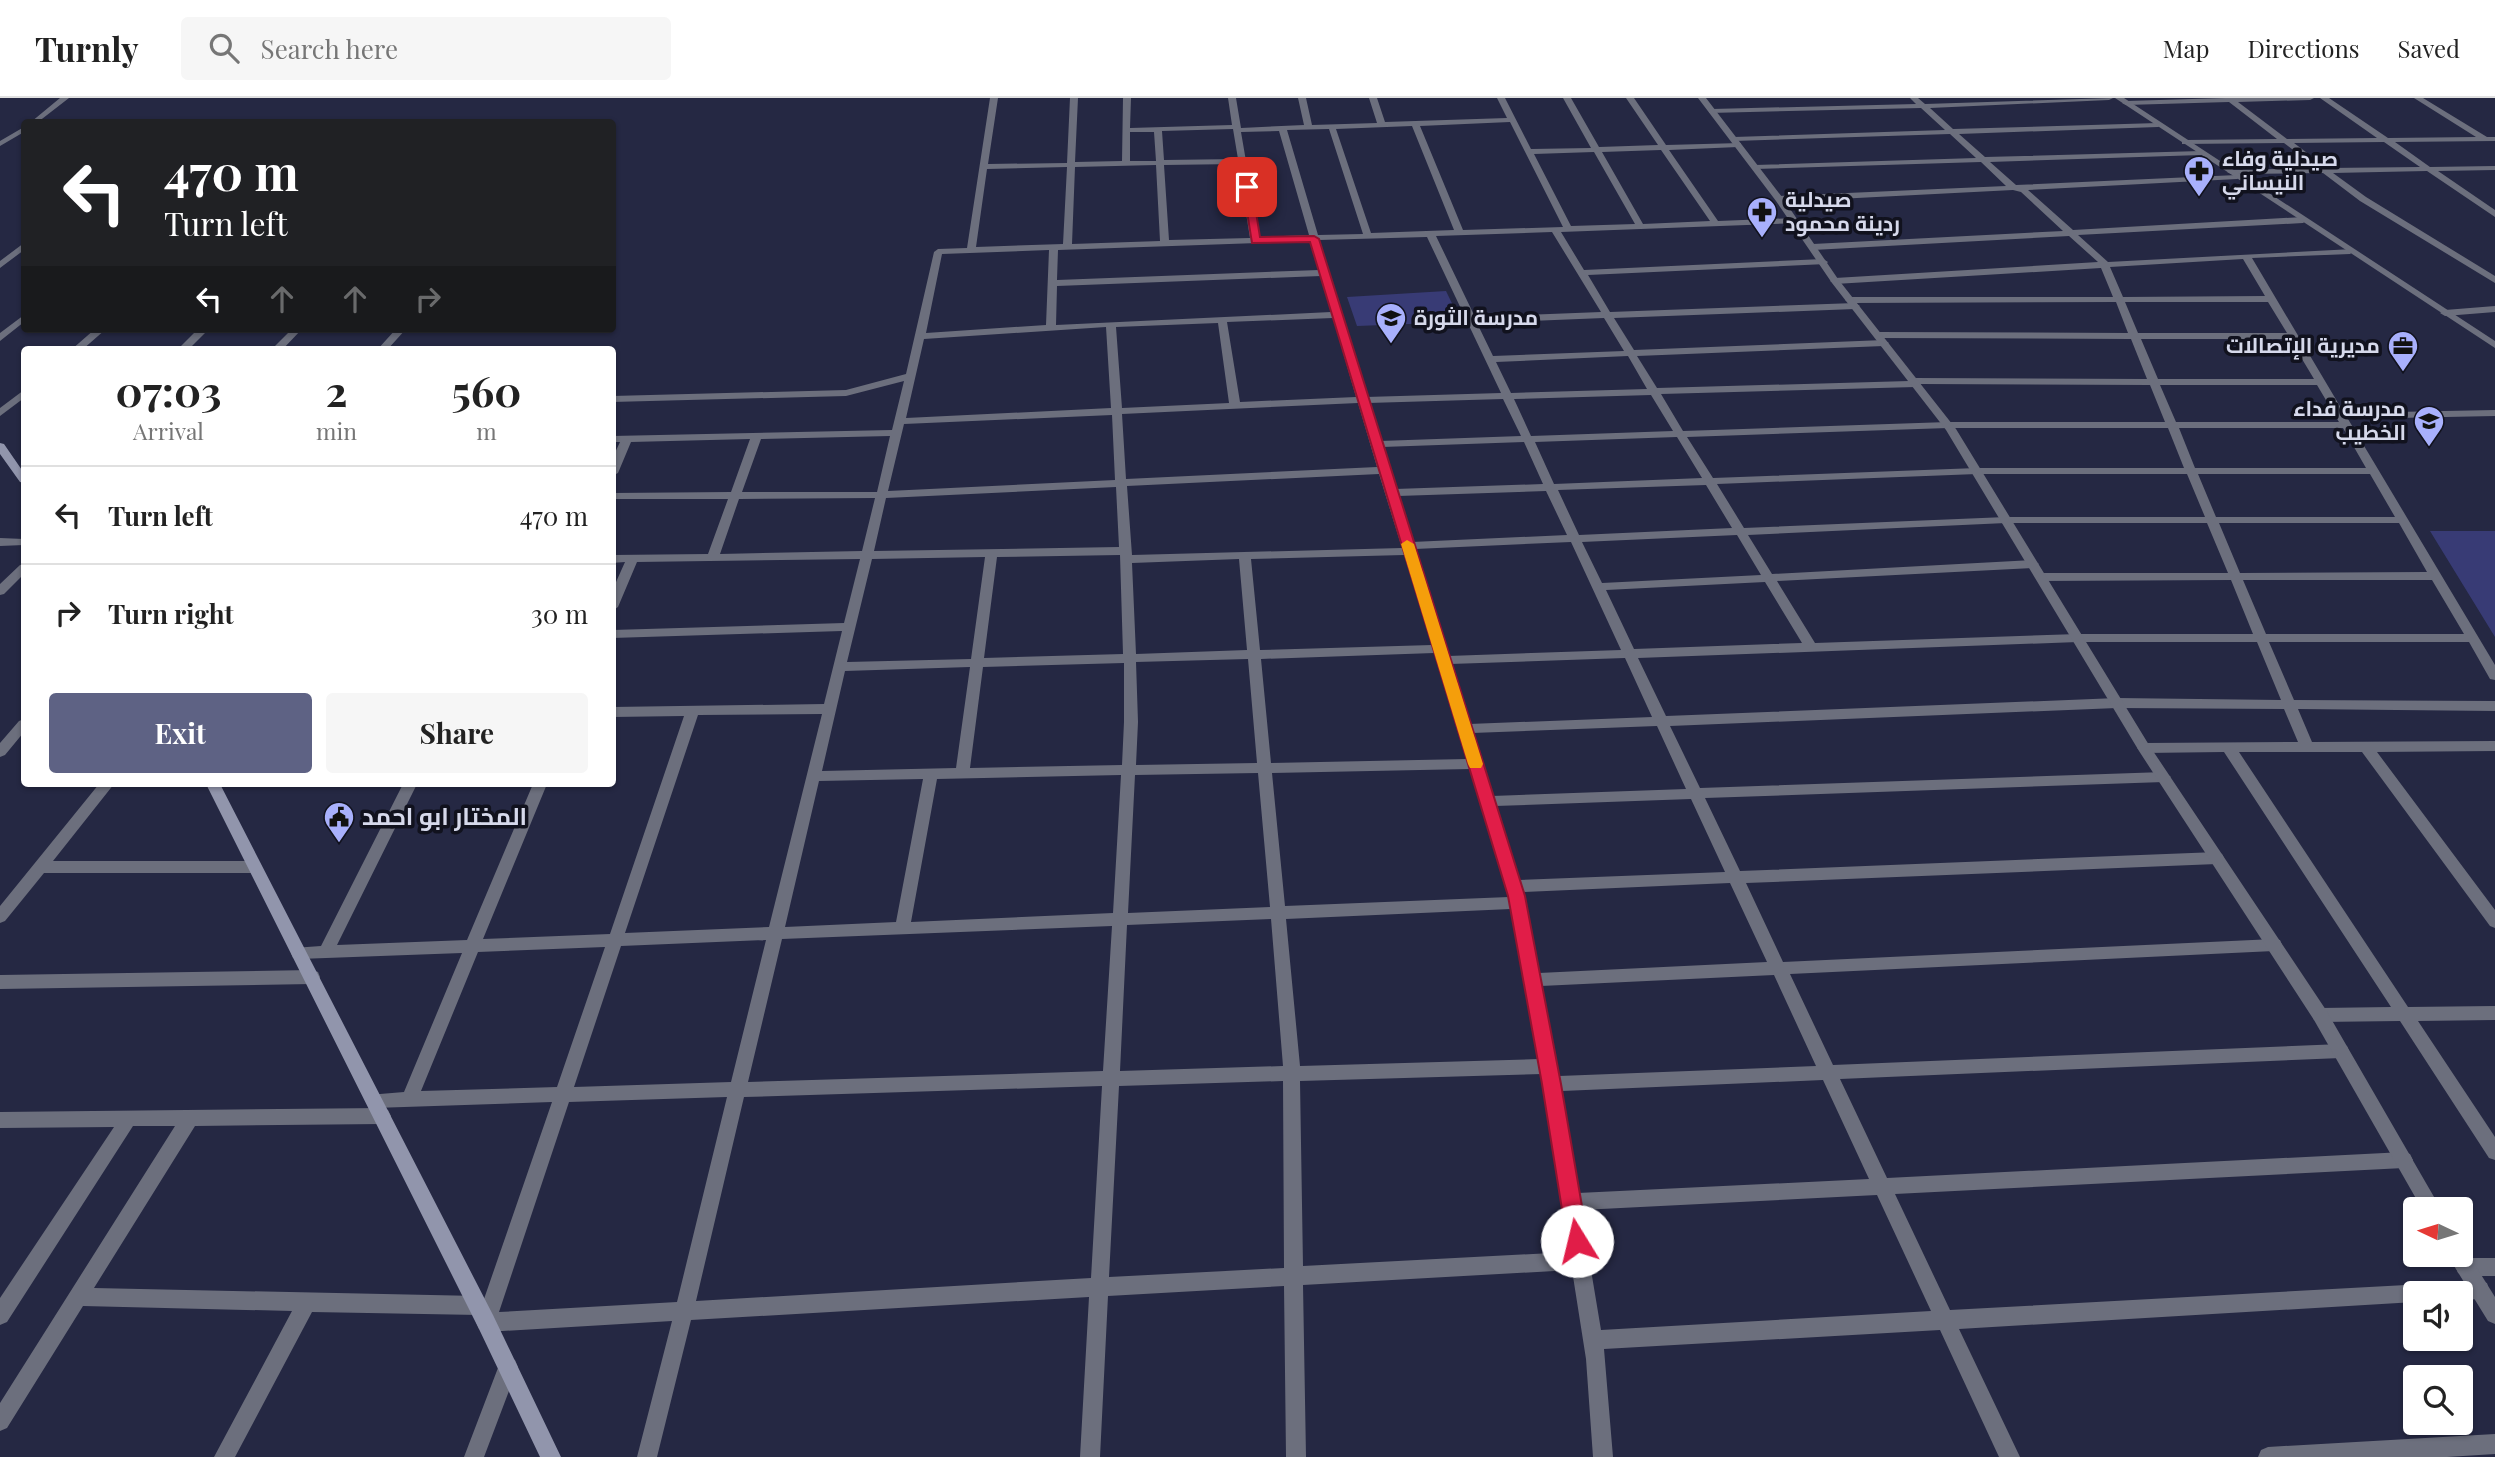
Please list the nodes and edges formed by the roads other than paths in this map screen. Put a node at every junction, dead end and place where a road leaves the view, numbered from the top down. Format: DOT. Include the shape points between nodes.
graph roads {
  1 [pos="65,98"];
  2 [pos="994,98"];
  3 [pos="1074,98"];
  4 [pos="1127,98"];
  5 [pos="1232,98"];
  6 [pos="1302,98"];
  7 [pos="1373,98"];
  8 [pos="1501,98"];
  9 [pos="1567,98"];
  10 [pos="1630,98"];
  11 [pos="1702,98"];
  12 [pos="1914,98"];
  13 [pos="2109,98"];
  14 [pos="2310,98"];
  15 [pos="2324,98"];
  16 [pos="2418,98"];
  17 [pos="2270,99"];
  18 [pos="2001,100"];
  19 [pos="2122,100"];
  20 [pos="2232,102"];
  21 [pos="1923,106"];
  22 [pos="1712,111"];
  23 [pos="38,119"];
  24 [pos="1512,120"];
  25 [pos="1415,123"];
  26 [pos="1382,125"];
  27 [pos="2158,125"];
  28 [pos="1332,127"];
  29 [pos="1236,128"];
  30 [pos="1282,128"];
  31 [pos="1309,128"];
  32 [pos="1158,129"];
  33 [pos="1126,130"];
  34 [pos="21,131"];
  35 [pos="1951,132"];
  36 [pos="2484,139"];
  37 [pos="2495,139"];
  38 [pos="2387,140"];
  39 [pos="2285,141"];
  40 [pos="1736,142"];
  41 [pos="2185,142"];
  42 [pos="0,144"];
  43 [pos="2495,145"];
  44 [pos="1664,148"];
  45 [pos="1597,150"];
  46 [pos="1528,152"];
  47 [pos="2201,153"];
  48 [pos="1983,160"];
  49 [pos="1243,161"];
  50 [pos="1160,163"];
  51 [pos="1126,164"];
  52 [pos="1071,165"];
  53 [pos="983,167"];
  54 [pos="1755,167"];
  55 [pos="2495,168"];
  56 [pos="2428,169"];
  57 [pos="2325,171"];
  58 [pos="2234,175"];
  59 [pos="2014,188"];
  60 [pos="1779,199"];
  61 [pos="2495,214"];
  62 [pos="2303,220"];
  63 [pos="1795,221"];
  64 [pos="1716,224"];
  65 [pos="1641,227"];
  66 [pos="1555,230"];
  67 [pos="1569,230"];
  68 [pos="2072,232"];
  69 [pos="1460,234"];
  70 [pos="1431,235"];
  71 [pos="1368,237"];
  72 [pos="1314,239"];
  73 [pos="1255,241"];
  74 [pos="1165,244"];
  75 [pos="1054,247"];
  76 [pos="1067,247"];
  77 [pos="1813,247"];
  78 [pos="21,248"];
  79 [pos="971,250"];
  80 [pos="2350,251"];
  81 [pos="2246,256"];
  82 [pos="1823,262"];
  83 [pos="2104,263"];
  84 [pos="0,265"];
  85 [pos="1324,273"];
  86 [pos="1582,273"];
  87 [pos="2495,280"];
  88 [pos="1835,281"];
  89 [pos="1053,283"];
  90 [pos="2120,299"];
  91 [pos="2270,299"];
  92 [pos="1852,303"];
  93 [pos="2495,309"];
  94 [pos="2445,313"];
  95 [pos="1607,314"];
  96 [pos="1337,315"];
  97 [pos="1222,320"];
  98 [pos="1472,320"];
  99 [pos="21,322"];
  100 [pos="1111,324"];
  101 [pos="1051,328"];
  102 [pos="97,333"];
  103 [pos="200,333"];
  104 [pos="293,333"];
  105 [pos="397,333"];
  106 [pos="920,336"];
  107 [pos="2292,337"];
  108 [pos="0,338"];
  109 [pos="2136,338"];
  110 [pos="1881,339"];
  111 [pos="2495,345"];
  112 [pos="81,346"];
  113 [pos="186,346"];
  114 [pos="280,346"];
  115 [pos="386,346"];
  116 [pos="1630,353"];
  117 [pos="1490,359"];
  118 [pos="910,376"];
  119 [pos="2321,382"];
  120 [pos="1915,383"];
  121 [pos="2155,383"];
  122 [pos="1654,391"];
  123 [pos="21,396"];
  124 [pos="1507,396"];
  125 [pos="616,399"];
  126 [pos="1362,400"];
  127 [pos="1234,406"];
  128 [pos="1117,411"];
  129 [pos="0,413"];
  130 [pos="2495,413"];
  131 [pos="2344,421"];
  132 [pos="1948,425"];
  133 [pos="2172,425"];
  134 [pos="898,427"];
  135 [pos="1681,434"];
  136 [pos="757,436"];
  137 [pos="616,439"];
  138 [pos="627,439"];
  139 [pos="1528,439"];
  140 [pos="1377,444"];
  141 [pos="0,446"];
  142 [pos="616,463"];
  143 [pos="1384,470"];
  144 [pos="2191,470"];
  145 [pos="1977,471"];
  146 [pos="2373,471"];
  147 [pos="21,476"];
  148 [pos="1709,480"];
  149 [pos="1121,484"];
  150 [pos="1551,487"];
  151 [pos="1392,492"];
  152 [pos="735,495"];
  153 [pos="882,495"];
  154 [pos="616,496"];
  155 [pos="2006,520"];
  156 [pos="2400,520"];
  157 [pos="2212,521"];
  158 [pos="1741,533"];
  159 [pos="1575,538"];
  160 [pos="0,542"];
  161 [pos="21,542"];
  162 [pos="1409,549"];
  163 [pos="991,555"];
  164 [pos="1126,555"];
  165 [pos="1245,555"];
  166 [pos="867,556"];
  167 [pos="712,558"];
  168 [pos="616,559"];
  169 [pos="632,559"];
  170 [pos="2033,564"];
  171 [pos="21,571"];
  172 [pos="2434,576"];
  173 [pos="2041,577"];
  174 [pos="2236,577"];
  175 [pos="1769,578"];
  176 [pos="1598,587"];
  177 [pos="0,591"];
  178 [pos="616,597"];
  179 [pos="849,627"];
  180 [pos="616,634"];
  181 [pos="2078,638"];
  182 [pos="2472,638"];
  183 [pos="2262,639"];
  184 [pos="1811,647"];
  185 [pos="1630,653"];
  186 [pos="1254,655"];
  187 [pos="1442,655"];
  188 [pos="1130,658"];
  189 [pos="976,663"];
  190 [pos="840,667"];
  191 [pos="2495,676"];
  192 [pos="2117,703"];
  193 [pos="2290,706"];
  194 [pos="2495,706"];
  195 [pos="830,709"];
  196 [pos="693,710"];
  197 [pos="616,712"];
  198 [pos="1662,721"];
  199 [pos="21,728"];
  200 [pos="1465,729"];
  201 [pos="2495,746"];
  202 [pos="2228,747"];
  203 [pos="2307,747"];
  204 [pos="2366,747"];
  205 [pos="2144,748"];
  206 [pos="0,752"];
  207 [pos="1475,764"];
  208 [pos="1264,768"];
  209 [pos="1129,770"];
  210 [pos="962,773"];
  211 [pos="931,774"];
  212 [pos="814,776"];
  213 [pos="2164,777"];
  214 [pos="105,787"];
  215 [pos="216,787"];
  216 [pos="409,787"];
  217 [pos="539,787"];
  218 [pos="1696,793"];
  219 [pos="1487,801"];
  220 [pos="2217,858"];
  221 [pos="41,867"];
  222 [pos="256,867"];
  223 [pos="1736,877"];
  224 [pos="1513,886"];
  225 [pos="1518,903"];
  226 [pos="1278,914"];
  227 [pos="0,917"];
  228 [pos="1120,920"];
  229 [pos="2495,922"];
  230 [pos="902,930"];
  231 [pos="775,935"];
  232 [pos="615,941"];
  233 [pos="2274,945"];
  234 [pos="472,947"];
  235 [pos="327,952"];
  236 [pos="299,953"];
  237 [pos="1779,969"];
  238 [pos="312,977"];
  239 [pos="1532,980"];
  240 [pos="0,982"];
  241 [pos="2495,1013"];
  242 [pos="2405,1015"];
  243 [pos="2320,1016"];
  244 [pos="2341,1051"];
  245 [pos="1549,1066"];
  246 [pos="1828,1072"];
  247 [pos="1291,1073"];
  248 [pos="1111,1079"];
  249 [pos="1552,1084"];
  250 [pos="738,1089"];
  251 [pos="563,1095"];
  252 [pos="409,1099"];
  253 [pos="378,1108"];
  254 [pos="129,1118"];
  255 [pos="190,1118"];
  256 [pos="0,1120"];
  257 [pos="2495,1152"];
  258 [pos="2404,1160"];
  259 [pos="1882,1186"];
  260 [pos="2425,1197"];
  261 [pos="1571,1202"];
  262 [pos="1580,1260"];
  263 [pos="2473,1263"];
  264 [pos="2466,1267"];
  265 [pos="2495,1267"];
  266 [pos="1294,1276"];
  267 [pos="1100,1287"];
  268 [pos="2473,1290"];
  269 [pos="2480,1290"];
  270 [pos="2403,1294"];
  271 [pos="80,1297"];
  272 [pos="307,1302"];
  273 [pos="685,1310"];
  274 [pos="482,1314"];
  275 [pos="2495,1314"];
  276 [pos="0,1315"];
  277 [pos="1945,1320"];
  278 [pos="1593,1340"];
  279 [pos="508,1367"];
  280 [pos="0,1421"];
  281 [pos="2495,1444"];
  282 [pos="224,1457"];
  283 [pos="474,1457"];
  284 [pos="551,1457"];
  285 [pos="647,1457"];
  286 [pos="1090,1457"];
  287 [pos="1296,1457"];
  288 [pos="1602,1457"];
  289 [pos="2010,1457"];
  290 [pos="2268,1457"];
  1 -- 23 [label="street"];
  2 -- 53 [label="street"];
  3 -- 52 [label="street"];
  4 -- 33 [label="street"];
  5 -- 29 [label="street"];
  6 -- 31 [label="street"];
  7 -- 26 [label="street"];
  8 -- 24 [label="street"];
  9 -- 45 [label="street"];
  10 -- 44 [label="street"];
  11 -- 22 [label="street"];
  12 -- 21 [label="street"];
  13 -- 18 [label="street"];
  14 -- 17 [label="street"];
  15 -- 38 [label="street"];
  16 -- 36 [label="street"];
  17 -- 20 [label="street"];
  18 -- 21 [label="street"];
  19 -- 20 [label="street"];
  19 -- 27 [label="street"];
  20 -- 39 [label="street"];
  21 -- 22 [label="street"];
  21 -- 35 [label="street"];
  22 -- 40 [label="street"];
  24 -- 25 [label="street"];
  24 -- 46 [label="street"];
  25 -- 26 [label="street"];
  25 -- 69 [label="street"];
  26 -- 28 [label="street"];
  27 -- 35 [label="street"];
  27 -- 41 [label="street"];
  28 -- 31 [label="street"];
  28 -- 71 [label="street"];
  29 -- 30 [label="street"];
  29 -- 32 [label="street"];
  29 -- 49 [label="street"];
  30 -- 31 [label="street"];
  30 -- 72 [label="street"];
  32 -- 33 [label="street"];
  32 -- 50 [label="street"];
  33 -- 51 [label="street"];
  34 -- 42 [label="street"];
  35 -- 40 [label="street"];
  35 -- 48 [label="street"];
  36 -- 37 [label="street"];
  36 -- 38 [label="street"];
  36 -- 43 [label="street"];
  38 -- 39 [label="street"];
  38 -- 56 [label="street"];
  39 -- 41 [label="street"];
  39 -- 57 [label="street"];
  40 -- 44 [label="street"];
  40 -- 54 [label="street"];
  41 -- 47 [label="street"];
  44 -- 45 [label="street"];
  44 -- 64 [label="street"];
  45 -- 46 [label="street"];
  45 -- 65 [label="street"];
  46 -- 67 [label="street"];
  47 -- 48 [label="street"];
  47 -- 58 [label="street"];
  48 -- 54 [label="street"];
  48 -- 59 [label="street"];
  49 -- 50 [label="street"];
  49 -- 73 [label="street"];
  50 -- 51 [label="street"];
  50 -- 74 [label="street"];
  51 -- 52 [label="street"];
  52 -- 53 [label="street"];
  52 -- 76 [label="street"];
  53 -- 79 [label="street"];
  54 -- 60 [label="street"];
  55 -- 56 [label="street"];
  56 -- 57 [label="street"];
  56 -- 61 [label="street"];
  57 -- 58 [label="street"];
  57 -- 87 [label="street"];
  58 -- 59 [label="street"];
  58 -- 62 [label="street"];
  59 -- 60 [label="street"];
  59 -- 68 [label="street" via="2024,190"];
  60 -- 63 [label="street"];
  62 -- 68 [label="street"];
  62 -- 80 [label="street"];
  63 -- 64 [label="street"];
  63 -- 77 [label="street"];
  64 -- 65 [label="street"];
  65 -- 67 [label="street"];
  66 -- 67 [label="street"];
  66 -- 69 [label="street"];
  66 -- 86 [label="street"];
  68 -- 77 [label="street"];
  68 -- 83 [label="street"];
  69 -- 70 [label="street"];
  70 -- 71 [label="street"];
  70 -- 98 [label="street"];
  71 -- 72 [label="street"];
  72 -- 73 [label="street"];
  72 -- 85 [label="street"];
  73 -- 74 [label="street"];
  74 -- 76 [label="street"];
  75 -- 76 [label="street"];
  75 -- 79 [label="street"];
  75 -- 89 [label="street"];
  77 -- 82 [label="street"];
  78 -- 84 [label="street"];
  79 -- 106 [label="street" via="938,252"];
  80 -- 81 [label="street"];
  80 -- 94 [label="street"];
  81 -- 83 [label="street"];
  81 -- 91 [label="street"];
  82 -- 86 [label="street"];
  82 -- 88 [label="street"];
  83 -- 88 [label="street"];
  83 -- 90 [label="street"];
  85 -- 89 [label="street"];
  85 -- 96 [label="street"];
  86 -- 95 [label="street"];
  88 -- 92 [label="street"];
  89 -- 101 [label="street"];
  90 -- 91 [label="street"];
  90 -- 92 [label="street"];
  90 -- 109 [label="street"];
  91 -- 107 [label="street"];
  92 -- 95 [label="street"];
  92 -- 110 [label="street"];
  93 -- 94 [label="street"];
  94 -- 111 [label="street"];
  95 -- 98 [label="street"];
  95 -- 116 [label="street"];
  96 -- 97 [label="street"];
  96 -- 126 [label="street"];
  97 -- 100 [label="street"];
  97 -- 127 [label="street"];
  98 -- 117 [label="street"];
  99 -- 108 [label="street"];
  100 -- 101 [label="street"];
  100 -- 128 [label="street"];
  101 -- 106 [label="street"];
  102 -- 112 [label="street"];
  103 -- 113 [label="street"];
  104 -- 114 [label="street"];
  105 -- 115 [label="street"];
  106 -- 118 [label="street"];
  107 -- 109 [label="street"];
  107 -- 119 [label="street"];
  109 -- 110 [label="street"];
  109 -- 121 [label="street"];
  110 -- 116 [label="street"];
  110 -- 120 [label="street"];
  116 -- 117 [label="street"];
  116 -- 122 [label="street"];
  117 -- 124 [label="street"];
  118 -- 125 [label="street" via="846,393"];
  118 -- 134 [label="street"];
  119 -- 121 [label="street"];
  119 -- 131 [label="street"];
  120 -- 121 [label="street"];
  120 -- 122 [label="street"];
  120 -- 132 [label="street"];
  121 -- 133 [label="street"];
  122 -- 124 [label="street"];
  122 -- 135 [label="street"];
  123 -- 129 [label="street"];
  124 -- 126 [label="street"];
  124 -- 139 [label="street"];
  126 -- 127 [label="street"];
  126 -- 140 [label="street"];
  127 -- 128 [label="street"];
  128 -- 134 [label="street"];
  128 -- 149 [label="street"];
  130 -- 131 [label="street"];
  131 -- 133 [label="street"];
  131 -- 146 [label="street"];
  132 -- 133 [label="street"];
  132 -- 135 [label="street"];
  132 -- 145 [label="street"];
  133 -- 144 [label="street"];
  134 -- 136 [label="street"];
  134 -- 153 [label="street"];
  135 -- 139 [label="street"];
  135 -- 148 [label="street"];
  136 -- 138 [label="street"];
  136 -- 152 [label="street"];
  137 -- 138 [label="street"];
  138 -- 142 [label="street"];
  139 -- 140 [label="street"];
  139 -- 150 [label="street"];
  140 -- 143 [label="street"];
  141 -- 147 [label="main road"];
  143 -- 149 [label="street"];
  143 -- 151 [label="street"];
  144 -- 145 [label="street"];
  144 -- 146 [label="street"];
  144 -- 157 [label="street"];
  145 -- 148 [label="street"];
  145 -- 155 [label="street"];
  146 -- 156 [label="street"];
  148 -- 150 [label="street"];
  148 -- 158 [label="street"];
  149 -- 153 [label="street"];
  149 -- 164 [label="street"];
  150 -- 151 [label="street"];
  150 -- 159 [label="street"];
  151 -- 162 [label="street"];
  152 -- 153 [label="street"];
  152 -- 154 [label="street"];
  152 -- 167 [label="street"];
  153 -- 166 [label="street"];
  155 -- 157 [label="street"];
  155 -- 158 [label="street"];
  155 -- 170 [label="street"];
  156 -- 157 [label="street"];
  156 -- 172 [label="street"];
  157 -- 174 [label="street"];
  158 -- 159 [label="street"];
  158 -- 175 [label="street"];
  159 -- 162 [label="street"];
  159 -- 176 [label="street"];
  160 -- 161 [label="street"];
  162 -- 165 [label="street"];
  162 -- 187 [label="street"];
  163 -- 164 [label="street"];
  163 -- 166 [label="street"];
  163 -- 189 [label="street"];
  164 -- 165 [label="street"];
  164 -- 188 [label="street"];
  165 -- 186 [label="street"];
  166 -- 167 [label="street"];
  166 -- 179 [label="street"];
  167 -- 169 [label="street"];
  168 -- 169 [label="street"];
  169 -- 178 [label="street"];
  170 -- 173 [label="street"];
  170 -- 175 [label="street"];
  171 -- 177 [label="street"];
  172 -- 174 [label="street"];
  172 -- 182 [label="street"];
  173 -- 174 [label="street"];
  173 -- 181 [label="street"];
  174 -- 183 [label="street"];
  175 -- 176 [label="street"];
  175 -- 184 [label="street"];
  176 -- 185 [label="street"];
  179 -- 180 [label="street"];
  179 -- 190 [label="street"];
  181 -- 183 [label="street"];
  181 -- 184 [label="street"];
  181 -- 192 [label="street"];
  182 -- 183 [label="street"];
  182 -- 191 [label="street"];
  183 -- 193 [label="street"];
  184 -- 185 [label="street"];
  185 -- 187 [label="street"];
  185 -- 198 [label="street"];
  186 -- 187 [label="street"];
  186 -- 188 [label="street"];
  186 -- 208 [label="street"];
  187 -- 200 [label="street"];
  188 -- 189 [label="street"];
  188 -- 209 [label="street"];
  189 -- 190 [label="street"];
  189 -- 210 [label="street"];
  190 -- 195 [label="street"];
  192 -- 193 [label="street"];
  192 -- 198 [label="street"];
  192 -- 205 [label="street"];
  193 -- 194 [label="street"];
  193 -- 203 [label="street"];
  195 -- 196 [label="street"];
  195 -- 212 [label="street"];
  196 -- 197 [label="street"];
  196 -- 232 [label="street"];
  198 -- 200 [label="street"];
  198 -- 218 [label="street"];
  199 -- 206 [label="street"];
  200 -- 207 [label="street"];
  201 -- 204 [label="street"];
  202 -- 203 [label="street"];
  202 -- 205 [label="street"];
  202 -- 242 [label="street"];
  203 -- 204 [label="street"];
  204 -- 229 [label="street"];
  205 -- 213 [label="street"];
  207 -- 208 [label="street"];
  207 -- 219 [label="street"];
  208 -- 209 [label="street"];
  208 -- 226 [label="street"];
  209 -- 210 [label="street"];
  209 -- 228 [label="street"];
  210 -- 211 [label="street"];
  211 -- 212 [label="street"];
  211 -- 230 [label="street"];
  212 -- 231 [label="street"];
  213 -- 218 [label="street"];
  213 -- 220 [label="street"];
  214 -- 221 [label="street"];
  215 -- 222 [label="main road"];
  216 -- 235 [label="street"];
  217 -- 234 [label="street"];
  218 -- 219 [label="street"];
  218 -- 223 [label="street"];
  219 -- 224 [label="street"];
  220 -- 223 [label="street"];
  220 -- 233 [label="street"];
  221 -- 222 [label="street"];
  221 -- 227 [label="street"];
  222 -- 236 [label="main road"];
  223 -- 224 [label="street"];
  223 -- 237 [label="street"];
  224 -- 225 [label="street"];
  225 -- 226 [label="street"];
  225 -- 239 [label="street"];
  226 -- 228 [label="street"];
  226 -- 247 [label="street"];
  228 -- 230 [label="street"];
  228 -- 248 [label="street"];
  230 -- 231 [label="street"];
  231 -- 232 [label="street"];
  231 -- 250 [label="street"];
  232 -- 234 [label="street"];
  232 -- 251 [label="street"];
  233 -- 237 [label="street"];
  233 -- 243 [label="street"];
  234 -- 235 [label="street"];
  234 -- 252 [label="street"];
  235 -- 236 [label="street"];
  236 -- 238 [label="main road"];
  237 -- 239 [label="street"];
  237 -- 246 [label="street"];
  238 -- 240 [label="street"];
  238 -- 253 [label="main road"];
  239 -- 245 [label="street"];
  241 -- 242 [label="street"];
  242 -- 243 [label="street"];
  242 -- 257 [label="street"];
  243 -- 244 [label="street"];
  244 -- 246 [label="street"];
  244 -- 258 [label="street"];
  245 -- 247 [label="street"];
  245 -- 249 [label="street"];
  246 -- 249 [label="street"];
  246 -- 259 [label="street"];
  247 -- 248 [label="street"];
  247 -- 266 [label="street"];
  248 -- 250 [label="street"];
  248 -- 267 [label="street"];
  249 -- 261 [label="street"];
  250 -- 251 [label="street"];
  250 -- 273 [label="street"];
  251 -- 252 [label="street"];
  251 -- 274 [label="street"];
  252 -- 253 [label="street"];
  253 -- 255 [label="street"];
  253 -- 274 [label="main road"];
  254 -- 255 [label="street"];
  254 -- 256 [label="street"];
  254 -- 276 [label="street"];
  255 -- 271 [label="street"];
  258 -- 259 [label="street"];
  258 -- 260 [label="street"];
  259 -- 261 [label="street"];
  259 -- 277 [label="street"];
  261 -- 262 [label="street"];
  262 -- 266 [label="street"];
  262 -- 278 [label="street"];
  263 -- 265 [label="street"];
  264 -- 269 [label="street"];
  266 -- 267 [label="street"];
  266 -- 287 [label="street"];
  267 -- 273 [label="street"];
  267 -- 286 [label="street"];
  268 -- 269 [label="street"];
  269 -- 275 [label="street"];
  270 -- 277 [label="street"];
  271 -- 272 [label="street"];
  271 -- 280 [label="street"];
  272 -- 274 [label="street"];
  272 -- 282 [label="street"];
  273 -- 274 [label="street"];
  273 -- 285 [label="street"];
  274 -- 279 [label="main road"];
  277 -- 278 [label="street"];
  277 -- 289 [label="street"];
  278 -- 288 [label="street"];
  279 -- 283 [label="street"];
  279 -- 284 [label="main road"];
  281 -- 290 [label="street"];
}
